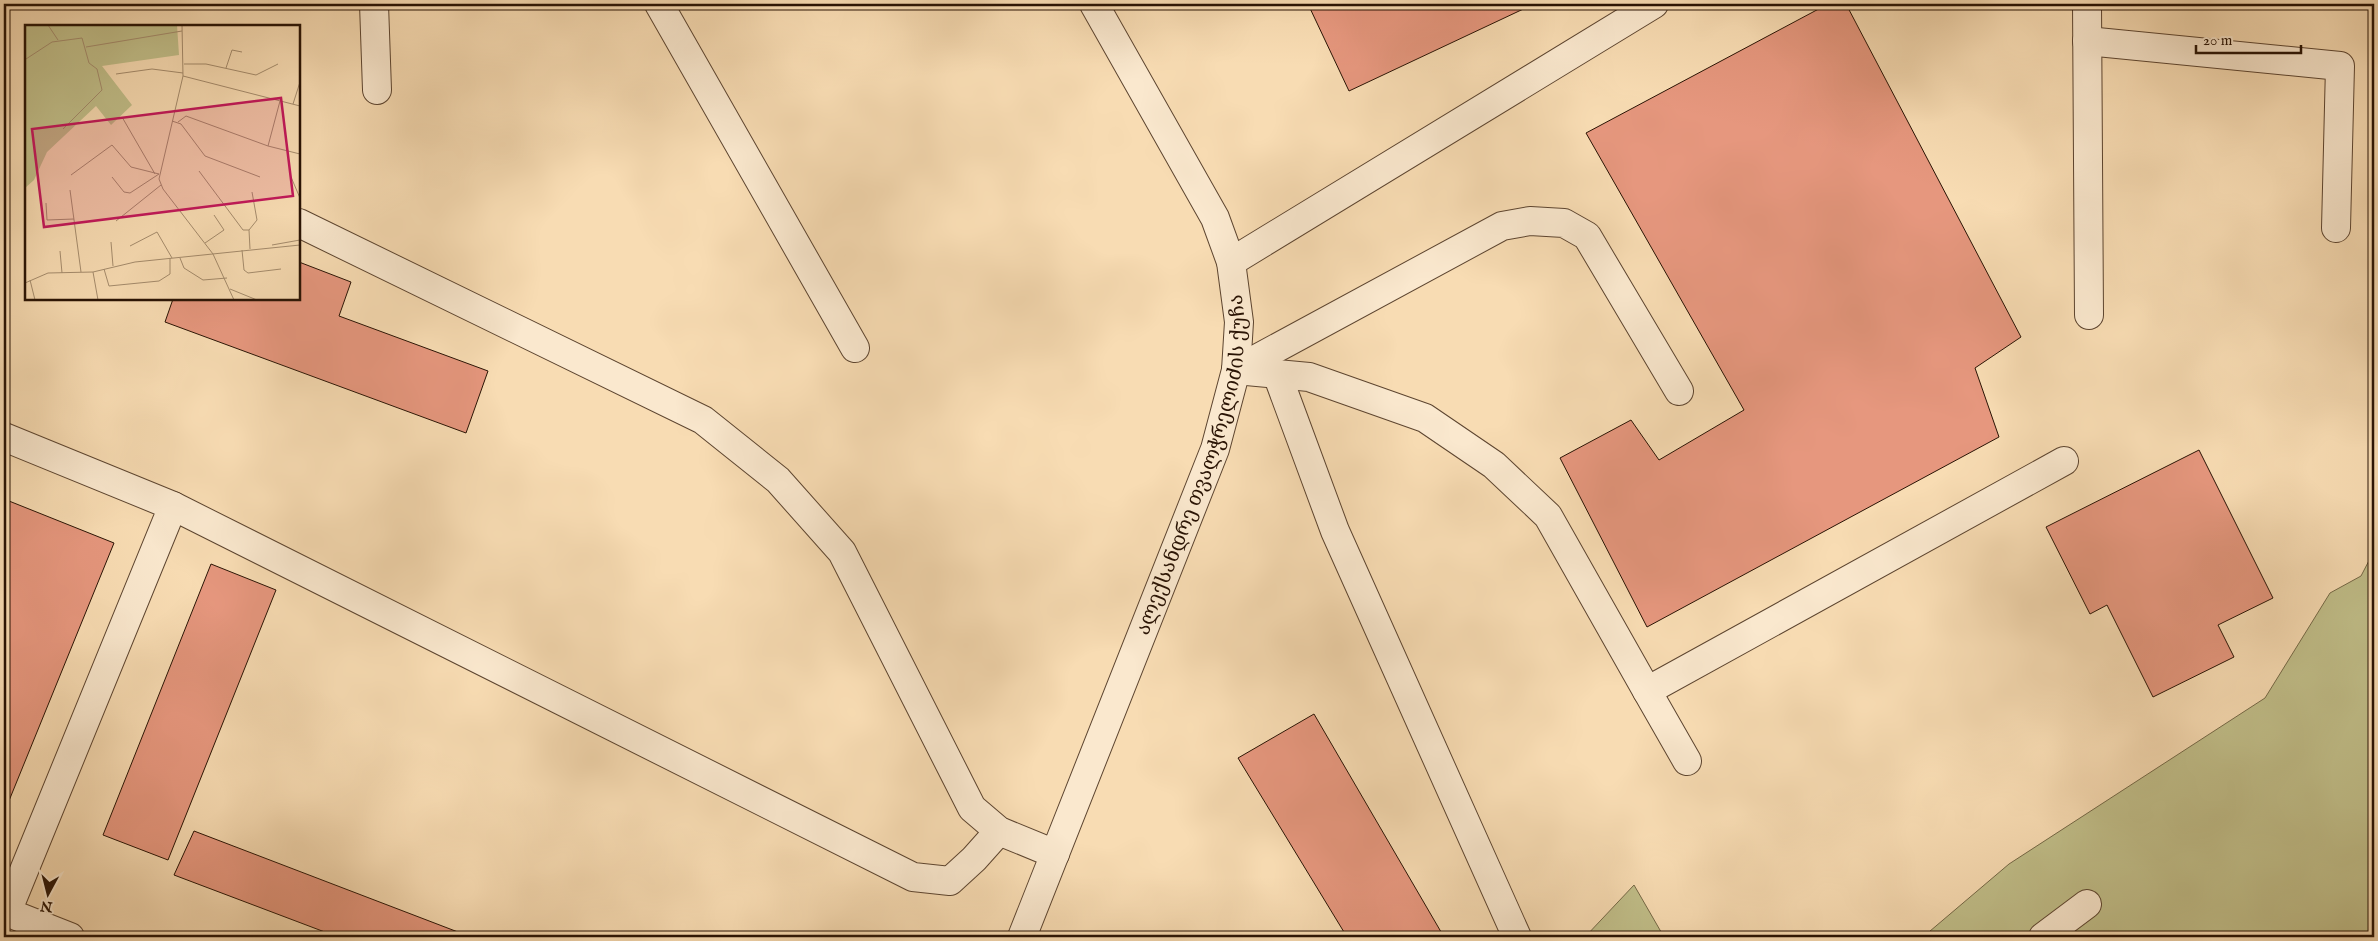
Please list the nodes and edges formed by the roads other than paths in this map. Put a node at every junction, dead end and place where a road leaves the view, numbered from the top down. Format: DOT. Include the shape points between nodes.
graph roads {
  1 [pos="374,4"];
  2 [pos="659,4"];
  3 [pos="1094,4"];
  4 [pos="1654,4"];
  5 [pos="2087,4"];
  6 [pos="2087,40"];
  7 [pos="377,90"];
  8 [pos="300,224"];
  9 [pos="2336,228"];
  10 [pos="1231,262"];
  11 [pos="2089,315"];
  12 [pos="855,348"];
  13 [pos="1236,370"];
  14 [pos="1277,374"];
  15 [pos="1678,391"];
  16 [pos="4,437"];
  17 [pos="2064,461"];
  18 [pos="173,506"];
  19 [pos="1647,692"];
  20 [pos="1687,761"];
  21 [pos="999,831"];
  22 [pos="1055,854"];
  23 [pos="2087,904"];
  24 [pos="6,912"];
  25 [pos="70,937"];
  26 [pos="1022,937"];
  27 [pos="1517,937"];
  28 [pos="2043,937"];
  1 -- 7 [label="street"];
  2 -- 12 [label="street"];
  3 -- 10 [label="street, ალექსანდრე თვალჭრელიძის ქუჩა" via="1215,218"];
  4 -- 10 [label="street"];
  5 -- 6 [label="street"];
  6 -- 9 [label="street" via="2340,66"];
  6 -- 11 [label="street"];
  8 -- 21 [label="street" via="703,420 778,480 842,552 972,808"];
  10 -- 13 [label="street, ალექსანდრე თვალჭრელიძის ქუჩა" via="1239,322"];
  13 -- 14 [label="street"];
  13 -- 15 [label="street" via="1502,226 1530,221 1564,223 1587,236"];
  13 -- 22 [label="street, ალექსანდრე თვალჭრელიძის ქუჩა" via="1215,449"];
  14 -- 19 [label="street" via="1309,377 1425,418 1494,465 1548,516"];
  14 -- 27 [label="street" via="1335,531"];
  16 -- 18 [label="street"];
  17 -- 19 [label="street"];
  18 -- 21 [label="street" via="913,877 950,881"];
  18 -- 24 [label="street"];
  19 -- 20 [label="street"];
  21 -- 22 [label="street"];
  22 -- 26 [label="street, ალექსანდრე თვალჭრელიძის ქუჩა"];
  23 -- 28 [label="street"];
  24 -- 25 [label="street"];
}
